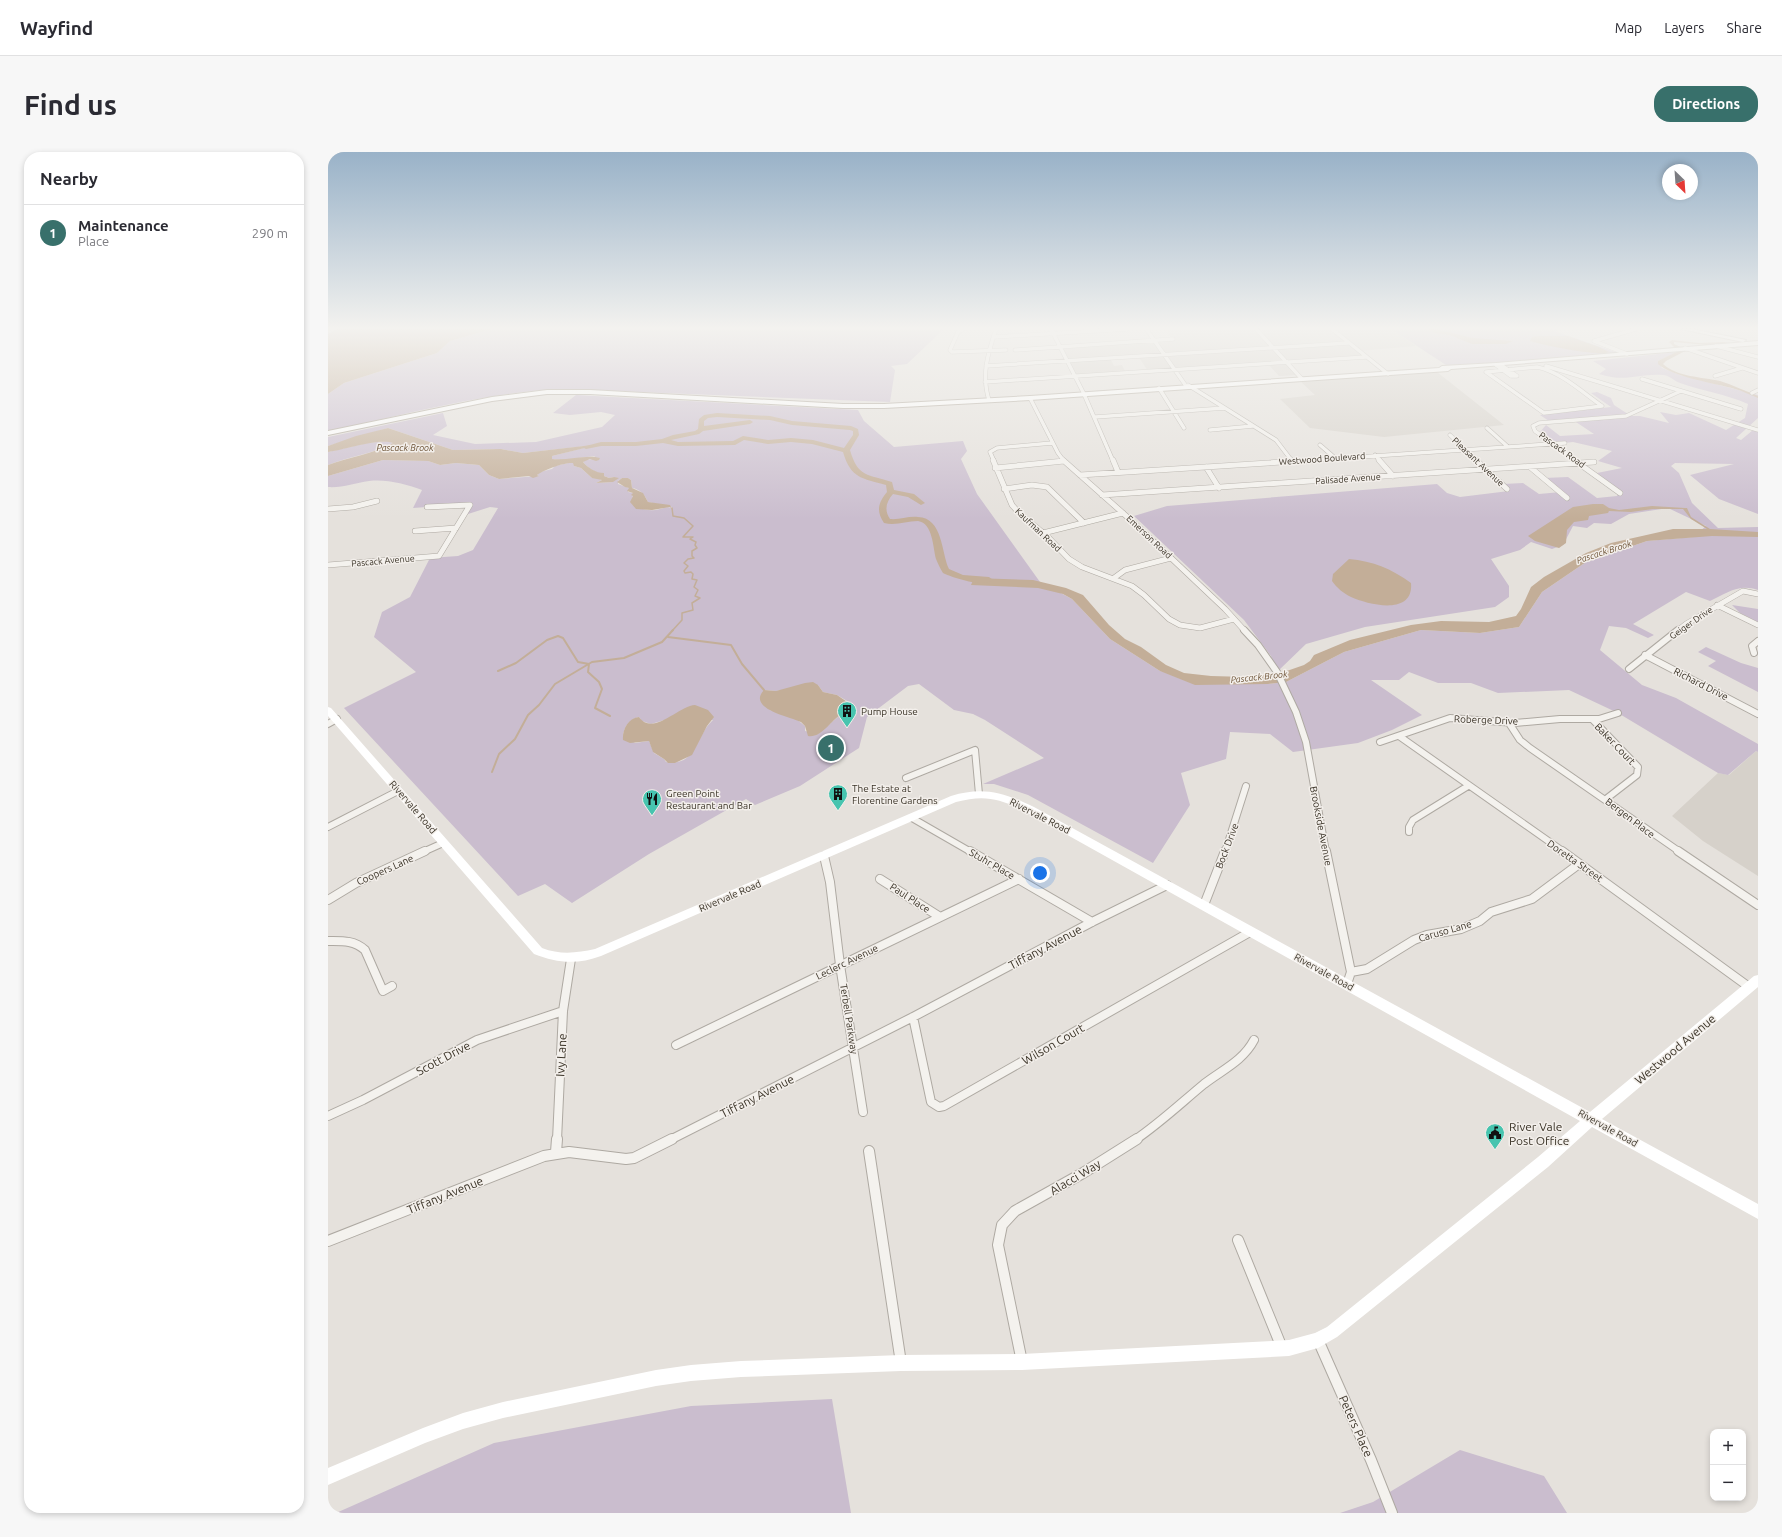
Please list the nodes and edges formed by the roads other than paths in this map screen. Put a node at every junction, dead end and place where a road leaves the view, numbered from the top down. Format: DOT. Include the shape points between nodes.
graph roads {
  1 [pos="543,393"];
  2 [pos="599,393"];
  3 [pos="986,393"];
  4 [pos="1103,393"];
  5 [pos="1162,393"];
  6 [pos="1198,393"];
  7 [pos="1516,393"];
  8 [pos="1582,393"];
  9 [pos="1635,393"];
  10 [pos="1678,393"];
  11 [pos="1686,393"];
  12 [pos="1084,394"];
  13 [pos="1030,398"];
  14 [pos="989,400"];
  15 [pos="1662,401"];
  16 [pos="1225,408"];
  17 [pos="1741,409"];
  18 [pos="1175,412"];
  19 [pos="1095,417"];
  20 [pos="1253,426"];
  21 [pos="1184,428"];
  22 [pos="1487,428"];
  23 [pos="1210,430"];
  24 [pos="1758,430"];
  25 [pos="328,432"];
  26 [pos="1450,435"];
  27 [pos="1565,442"];
  28 [pos="1052,443"];
  29 [pos="1553,444"];
  30 [pos="1320,445"];
  31 [pos="1507,446"];
  32 [pos="1465,449"];
  33 [pos="1375,455"];
  34 [pos="1335,458"];
  35 [pos="1064,461"];
  36 [pos="1292,461"];
  37 [pos="1594,462"];
  38 [pos="1580,463"];
  39 [pos="1206,467"];
  40 [pos="1530,467"];
  41 [pos="995,468"];
  42 [pos="1487,469"];
  43 [pos="1118,472"];
  44 [pos="1080,475"];
  45 [pos="1393,476"];
  46 [pos="1219,488"];
  47 [pos="1004,489"];
  48 [pos="1507,489"];
  49 [pos="1620,493"];
  50 [pos="1102,495"];
  51 [pos="1567,498"];
  52 [pos="377,501"];
  53 [pos="427,507"];
  54 [pos="328,509"];
  55 [pos="1123,513"];
  56 [pos="1084,523"];
  57 [pos="456,528"];
  58 [pos="415,532"];
  59 [pos="1043,533"];
  60 [pos="1171,558"];
  61 [pos="328,566"];
  62 [pos="1114,578"];
  63 [pos="1758,594"];
  64 [pos="1717,606"];
  65 [pos="1234,619"];
  66 [pos="1758,625"];
  67 [pos="1758,641"];
  68 [pos="1754,653"];
  69 [pos="1645,655"];
  70 [pos="1628,669"];
  71 [pos="1277,672"];
  72 [pos="328,710"];
  73 [pos="1618,713"];
  74 [pos="1758,714"];
  75 [pos="337,719"];
  76 [pos="1593,720"];
  77 [pos="1509,723"];
  78 [pos="328,724"];
  79 [pos="1399,736"];
  80 [pos="1380,742"];
  81 [pos="906,778"];
  82 [pos="1246,786"];
  83 [pos="1468,786"];
  84 [pos="398,791"];
  85 [pos="979,794"];
  86 [pos="1606,799"];
  87 [pos="912,818"];
  88 [pos="328,827"];
  89 [pos="1409,832"];
  90 [pos="443,843"];
  91 [pos="824,856"];
  92 [pos="1579,864"];
  93 [pos="880,879"];
  94 [pos="1019,879"];
  95 [pos="1167,885"];
  96 [pos="328,900"];
  97 [pos="1204,905"];
  98 [pos="1758,905"];
  99 [pos="940,917"];
  100 [pos="1092,922"];
  101 [pos="1250,932"];
  102 [pos="328,941"];
  103 [pos="571,959"];
  104 [pos="840,965"];
  105 [pos="1351,972"];
  106 [pos="1346,984"];
  107 [pos="1753,984"];
  108 [pos="392,986"];
  109 [pos="563,1011"];
  110 [pos="913,1017"];
  111 [pos="1254,1040"];
  112 [pos="676,1044"];
  113 [pos="854,1047"];
  114 [pos="863,1112"];
  115 [pos="328,1116"];
  116 [pos="1592,1119"];
  117 [pos="869,1151"];
  118 [pos="556,1152"];
  119 [pos="1758,1212"];
  120 [pos="1238,1240"];
  121 [pos="328,1241"];
  122 [pos="1318,1340"];
  123 [pos="1282,1348"];
  124 [pos="1022,1362"];
  125 [pos="901,1363"];
  126 [pos="328,1477"];
  127 [pos="1392,1513"];
  1 -- 25 [label="main road" via="492,399"];
  2 -- 14 [label="main road" via="858,407"];
  3 -- 14 [label="street"];
  4 -- 12 [label="main road"];
  5 -- 18 [label="street"];
  6 -- 16 [label="street"];
  7 -- 8 [label="street" via="1544,412 1602,406"];
  9 -- 15 [label="street"];
  10 -- 15 [label="street, Pascack Road"];
  11 -- 17 [label="street"];
  12 -- 13 [label="main road"];
  12 -- 19 [label="street"];
  13 -- 14 [label="main road"];
  13 -- 28 [label="street, Emerson Road"];
  15 -- 24 [label="street"];
  15 -- 29 [label="street, Pascack Road" via="1626,416 1539,423 1533,426 1535,431"];
  16 -- 18 [label="street"];
  16 -- 20 [label="street"];
  18 -- 19 [label="street"];
  18 -- 21 [label="street"];
  19 -- 43 [label="street"];
  20 -- 23 [label="street"];
  20 -- 36 [label="street" via="1276,440"];
  22 -- 31 [label="street"];
  26 -- 32 [label="street, Pleasant Avenue"];
  27 -- 29 [label="street, Westwood Boulevard"];
  28 -- 35 [label="street, Emerson Road"];
  28 -- 41 [label="street, Kaufman Road" via="994,449 989,453"];
  29 -- 31 [label="street, Westwood Boulevard"];
  29 -- 38 [label="street, Pascack Road"];
  30 -- 34 [label="street"];
  31 -- 32 [label="street, Westwood Boulevard"];
  32 -- 33 [label="street, Westwood Boulevard"];
  32 -- 42 [label="street, Pleasant Avenue"];
  33 -- 34 [label="street, Westwood Boulevard"];
  33 -- 45 [label="street"];
  34 -- 36 [label="street, Westwood Boulevard"];
  35 -- 41 [label="street"];
  35 -- 44 [label="street, Emerson Road"];
  36 -- 39 [label="street, Westwood Boulevard"];
  37 -- 38 [label="street, Palisade Avenue"];
  38 -- 40 [label="street, Palisade Avenue"];
  38 -- 49 [label="street, Pascack Road"];
  39 -- 43 [label="street, Westwood Boulevard"];
  39 -- 46 [label="street"];
  40 -- 42 [label="street, Palisade Avenue"];
  40 -- 51 [label="street"];
  41 -- 47 [label="street, Kaufman Road"];
  42 -- 45 [label="street, Palisade Avenue"];
  42 -- 48 [label="street, Pleasant Avenue"];
  43 -- 44 [label="street, Westwood Boulevard"];
  44 -- 50 [label="street, Emerson Road"];
  45 -- 46 [label="street, Palisade Avenue"];
  46 -- 50 [label="street, Palisade Avenue"];
  47 -- 56 [label="street" via="1035,485 1047,487"];
  47 -- 59 [label="street, Kaufman Road" via="1015,510"];
  50 -- 55 [label="street, Emerson Road"];
  52 -- 54 [label="street" via="353,507"];
  53 -- 57 [label="street" via="470,505"];
  55 -- 56 [label="street"];
  55 -- 60 [label="street, Emerson Road"];
  56 -- 59 [label="street"];
  57 -- 58 [label="street"];
  57 -- 61 [label="street, Pascack Avenue" via="439,556"];
  59 -- 62 [label="street, Kaufman Road" via="1075,563"];
  60 -- 62 [label="street" via="1125,570"];
  60 -- 65 [label="street, Emerson Road"];
  62 -- 65 [label="street, Kaufman Road" via="1139,590 1169,619 1180,625 1200,628"];
  63 -- 64 [label="street, Geiger Drive" via="1743,591"];
  64 -- 66 [label="street"];
  64 -- 69 [label="street, Geiger Drive" via="1686,624"];
  65 -- 71 [label="street, Emerson Road" via="1258,645"];
  67 -- 68 [label="street" via="1752,646"];
  69 -- 70 [label="street, Geiger Drive"];
  69 -- 74 [label="street, Richard Drive"];
  71 -- 105 [label="street, Brookside Avenue" via="1296,712 1306,742"];
  72 -- 75 [label="street, Rivervale Road"];
  73 -- 76 [label="street, Roberge Drive"];
  75 -- 78 [label="street"];
  75 -- 84 [label="street, Rivervale Road"];
  76 -- 77 [label="street, Roberge Drive"];
  76 -- 86 [label="street, Baker Court" via="1638,768 1637,775"];
  77 -- 79 [label="street, Roberge Drive" via="1450,718"];
  77 -- 86 [label="street, Bergen Place" via="1520,740 1530,748"];
  79 -- 80 [label="street, Roberge Drive"];
  79 -- 83 [label="street, Doretta Street"];
  81 -- 85 [label="street" via="975,750"];
  82 -- 97 [label="street, Bock Drive" via="1231,837"];
  83 -- 89 [label="street" via="1413,820"];
  83 -- 92 [label="street, Doretta Street"];
  84 -- 88 [label="street"];
  84 -- 90 [label="street, Rivervale Road"];
  85 -- 87 [label="street, Rivervale Road" via="954,800"];
  85 -- 95 [label="street, Rivervale Road" via="999,796 1031,810"];
  86 -- 98 [label="street, Bergen Place" via="1695,865"];
  87 -- 91 [label="street, Rivervale Road"];
  87 -- 94 [label="street, Stuhr Place"];
  90 -- 96 [label="street, Coopers Lane" via="356,883"];
  90 -- 103 [label="street, Rivervale Road" via="538,951 552,957"];
  91 -- 103 [label="street, Rivervale Road" via="607,949"];
  91 -- 104 [label="street, Terbell Parkway" via="830,882"];
  92 -- 105 [label="street, Caruso Lane" via="1532,899 1491,912 1480,921 1461,929 1414,940 1367,969"];
  92 -- 107 [label="street, Doretta Street"];
  93 -- 99 [label="street, Paul Place"];
  94 -- 99 [label="street, Leclerc Avenue"];
  94 -- 100 [label="street, Stuhr Place"];
  95 -- 97 [label="street, Rivervale Road"];
  95 -- 100 [label="street, Tiffany Avenue"];
  97 -- 101 [label="street, Rivervale Road"];
  99 -- 104 [label="street, Leclerc Avenue"];
  100 -- 110 [label="street, Tiffany Avenue"];
  101 -- 106 [label="street, Rivervale Road"];
  101 -- 110 [label="street, Wilson Court" via="944,1106 932,1102"];
  102 -- 108 [label="street" via="348,941 361,946 383,991"];
  103 -- 109 [label="street, Ivy Lane"];
  104 -- 112 [label="street, Leclerc Avenue"];
  104 -- 113 [label="street, Terbell Parkway"];
  105 -- 106 [label="street"];
  106 -- 116 [label="street, Rivervale Road"];
  107 -- 116 [label="street, Westwood Avenue"];
  109 -- 115 [label="street, Scott Drive" via="474,1041 350,1107"];
  109 -- 118 [label="street, Ivy Lane"];
  110 -- 113 [label="street, Tiffany Avenue"];
  111 -- 124 [label="street, Alacci Way" via="1243,1056 1217,1074 1147,1132 1078,1176 1015,1211 1002,1225 998,1245"];
  113 -- 114 [label="street, Terbell Parkway"];
  113 -- 118 [label="street, Tiffany Avenue" via="634,1158 618,1160"];
  116 -- 119 [label="street, Rivervale Road"];
  116 -- 122 [label="street, Westwood Avenue" via="1543,1162 1332,1332"];
  117 -- 125 [label="street"];
  118 -- 121 [label="street, Tiffany Avenue"];
  120 -- 123 [label="street"];
  122 -- 123 [label="street, Westwood Avenue" via="1302,1346"];
  122 -- 127 [label="street, Peters Place"];
  123 -- 124 [label="street, Westwood Avenue"];
  124 -- 125 [label="street, Westwood Avenue"];
  125 -- 126 [label="street, Westwood Avenue" via="740,1369 656,1378 503,1410 423,1436"];
}
